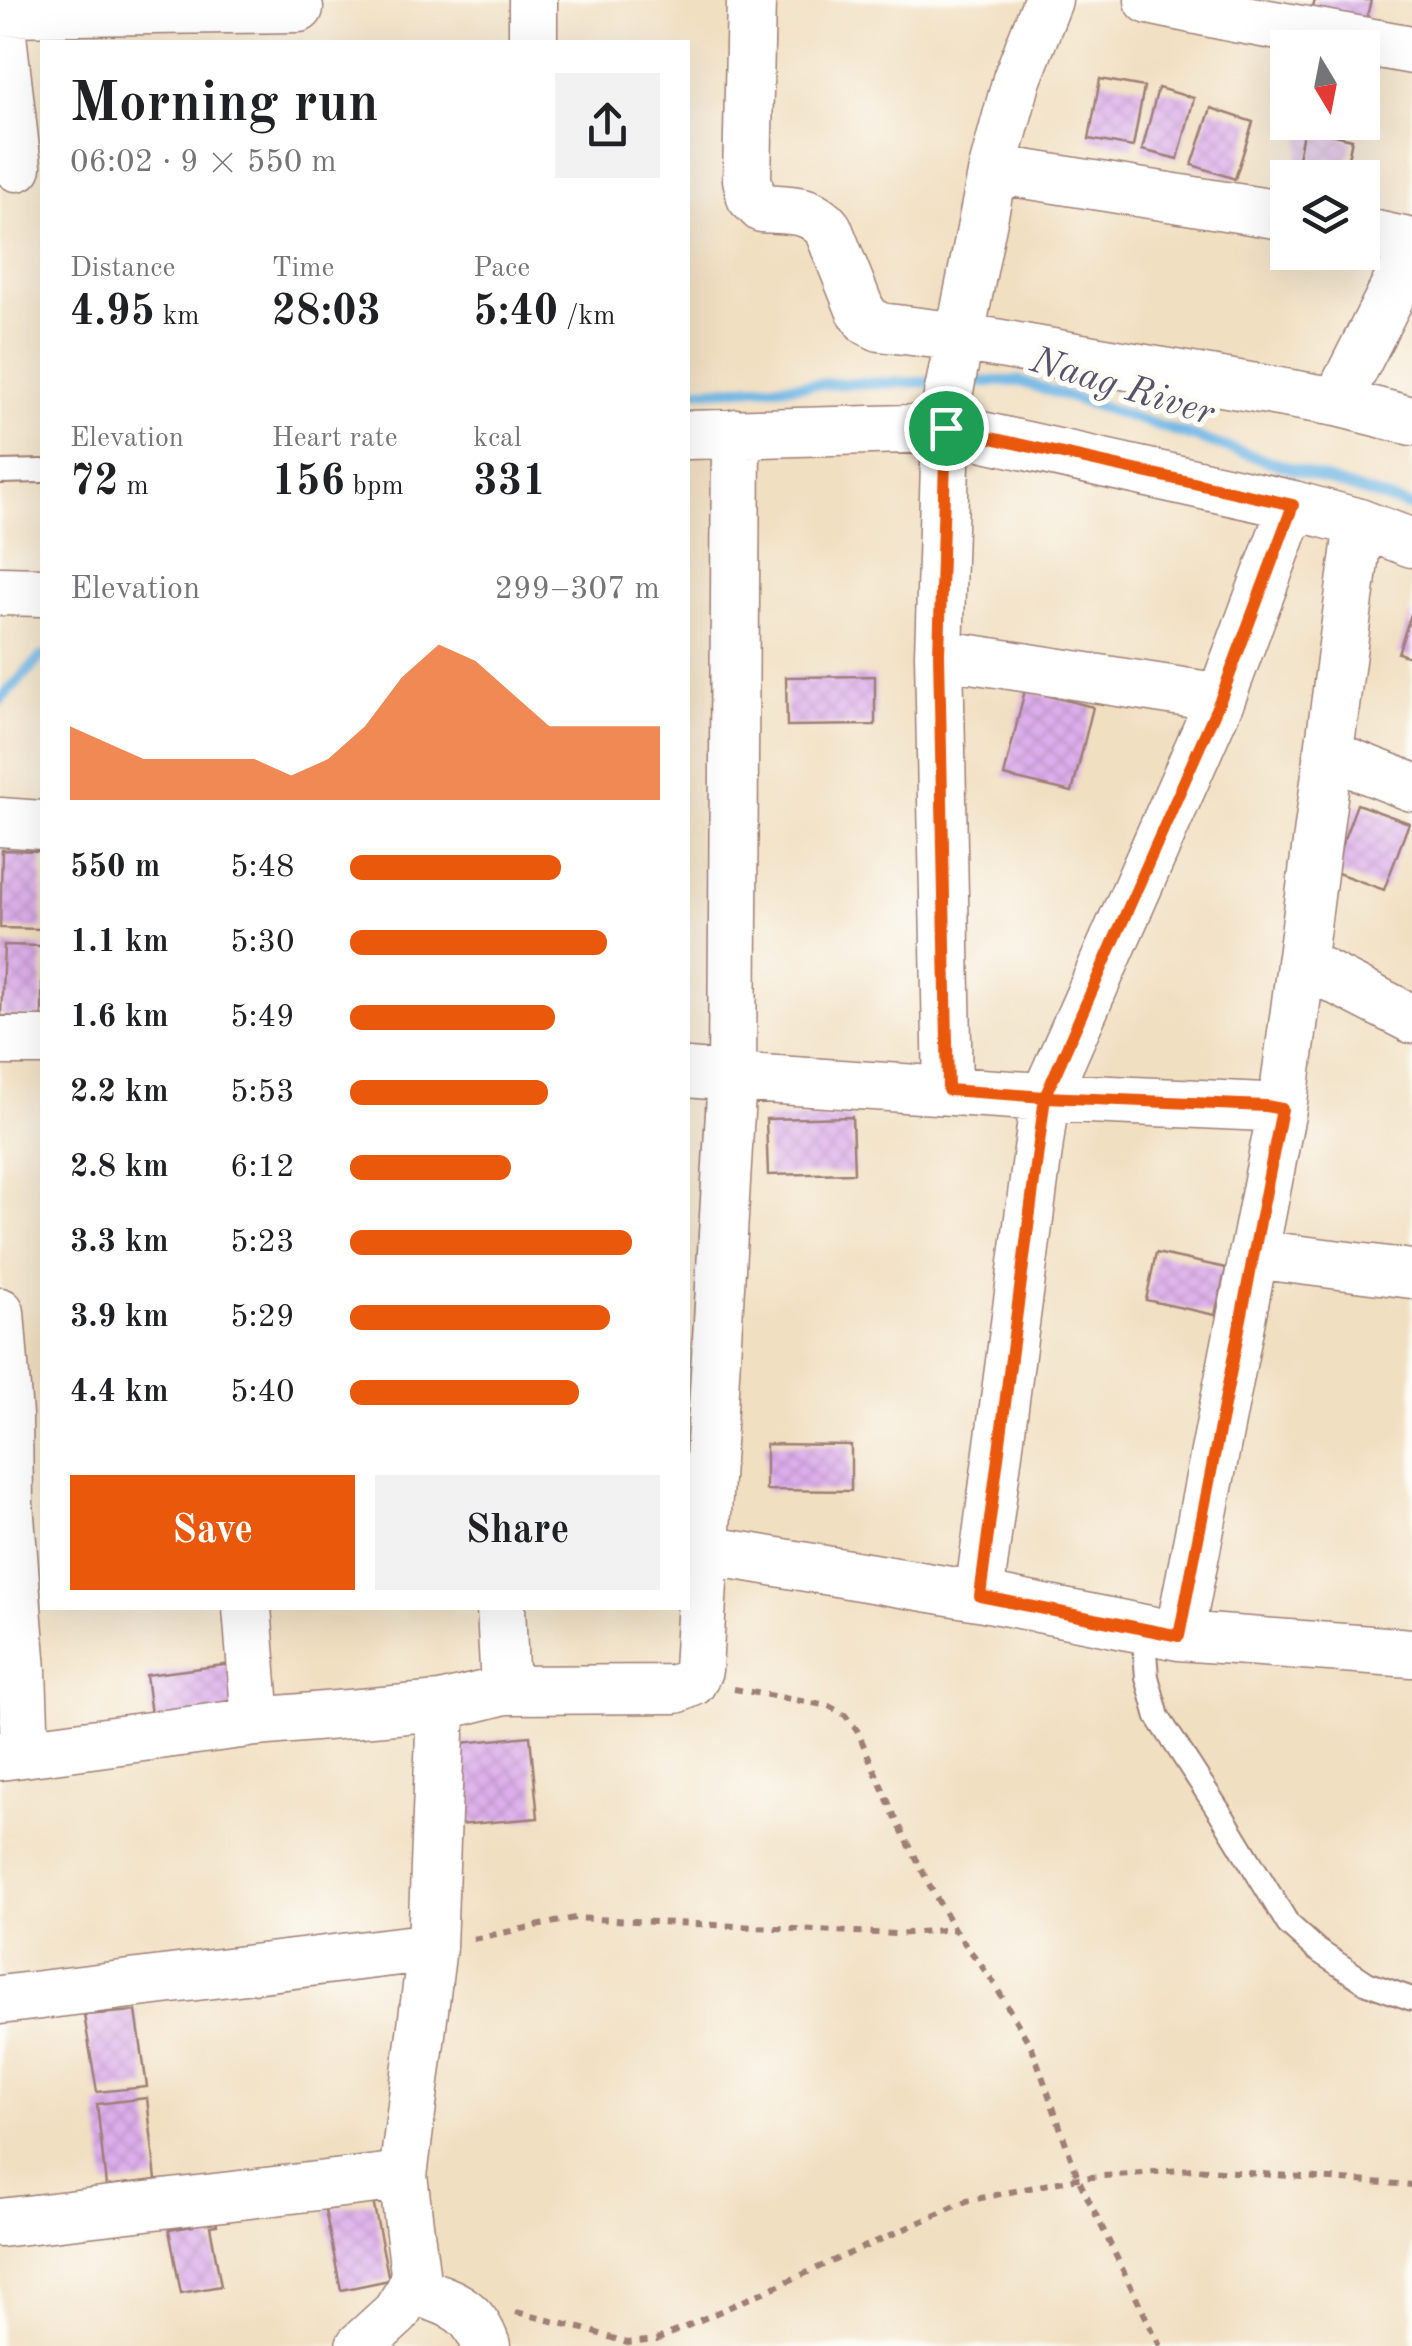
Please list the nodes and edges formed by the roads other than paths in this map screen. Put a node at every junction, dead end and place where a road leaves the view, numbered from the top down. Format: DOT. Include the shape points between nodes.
graph roads {
  1 [pos="533,0"];
  2 [pos="751,0"];
  3 [pos="1048,0"];
  4 [pos="1148,0"];
  5 [pos="0,15"];
  6 [pos="299,17"];
  7 [pos="533,40"];
  8 [pos="1412,50"];
  9 [pos="17,167"];
  10 [pos="993,170"];
  11 [pos="1270,213"];
  12 [pos="1380,236"];
  13 [pos="1412,243"];
  14 [pos="1412,254"];
  15 [pos="952,381"];
  16 [pos="1337,402"];
  17 [pos="1412,422"];
  18 [pos="736,432"];
  19 [pos="690,435"];
  20 [pos="40,471"];
  21 [pos="0,472"];
  22 [pos="1293,505"];
  23 [pos="1359,523"];
  24 [pos="1412,543"];
  25 [pos="0,591"];
  26 [pos="40,592"];
  27 [pos="939,654"];
  28 [pos="1221,698"];
  29 [pos="1328,754"];
  30 [pos="1412,788"];
  31 [pos="0,822"];
  32 [pos="40,825"];
  33 [pos="1301,962"];
  34 [pos="1412,1018"];
  35 [pos="0,1040"];
  36 [pos="40,1041"];
  37 [pos="710,1075"];
  38 [pos="948,1090"];
  39 [pos="1045,1097"];
  40 [pos="1282,1109"];
  41 [pos="1253,1254"];
  42 [pos="1412,1274"];
  43 [pos="0,1312"];
  44 [pos="17,1417"];
  45 [pos="696,1548"];
  46 [pos="980,1596"];
  47 [pos="247,1610"];
  48 [pos="501,1610"];
  49 [pos="1161,1632"];
  50 [pos="1412,1653"];
  51 [pos="505,1690"];
  52 [pos="441,1706"];
  53 [pos="256,1722"];
  54 [pos="12,1754"];
  55 [pos="432,1947"];
  56 [pos="1412,1999"];
  57 [pos="0,2000"];
  58 [pos="404,2176"];
  59 [pos="0,2224"];
  60 [pos="412,2288"];
  61 [pos="478,2330"];
  62 [pos="360,2346"];
  1 -- 7 [label="street"];
  2 -- 15 [label="street" via="751,198 762,208 812,213 822,221 868,321"];
  3 -- 10 [label="street"];
  4 -- 8 [label="street"];
  5 -- 6 [label="street"];
  5 -- 9 [label="street"];
  10 -- 11 [label="street"];
  10 -- 15 [label="street"];
  12 -- 13 [label="street"];
  14 -- 16 [label="street"];
  15 -- 16 [label="street"];
  15 -- 18 [label="street"];
  15 -- 22 [label="street"];
  15 -- 27 [label="street"];
  16 -- 17 [label="street"];
  18 -- 19 [label="street"];
  18 -- 37 [label="street"];
  20 -- 21 [label="lane"];
  22 -- 23 [label="street"];
  22 -- 28 [label="street"];
  23 -- 24 [label="street"];
  23 -- 29 [label="street"];
  25 -- 26 [label="street"];
  27 -- 28 [label="street"];
  27 -- 38 [label="street"];
  28 -- 39 [label="street"];
  29 -- 30 [label="street"];
  29 -- 33 [label="street"];
  31 -- 32 [label="street"];
  33 -- 34 [label="street"];
  33 -- 40 [label="street"];
  35 -- 36 [label="street"];
  37 -- 38 [label="street"];
  37 -- 45 [label="street"];
  38 -- 39 [label="street"];
  39 -- 40 [label="street"];
  39 -- 46 [label="street"];
  40 -- 41 [label="street"];
  41 -- 42 [label="street"];
  41 -- 49 [label="street"];
  43 -- 44 [label="street"];
  44 -- 54 [label="street" via="10,1504 22,1671"];
  45 -- 46 [label="street"];
  45 -- 51 [label="street" via="698,1670 692,1682 676,1689"];
  46 -- 49 [label="street"];
  47 -- 53 [label="street"];
  48 -- 51 [label="street"];
  49 -- 50 [label="street"];
  49 -- 56 [label="lane" via="1147,1678 1158,1717 1288,1924 1367,1983"];
  51 -- 52 [label="street"];
  52 -- 53 [label="street"];
  52 -- 55 [label="street"];
  53 -- 54 [label="street"];
  55 -- 57 [label="street"];
  55 -- 58 [label="street"];
  58 -- 59 [label="street"];
  58 -- 60 [label="street" via="416,2272"];
  60 -- 61 [label="street" via="453,2304"];
  60 -- 62 [label="street"];
}
